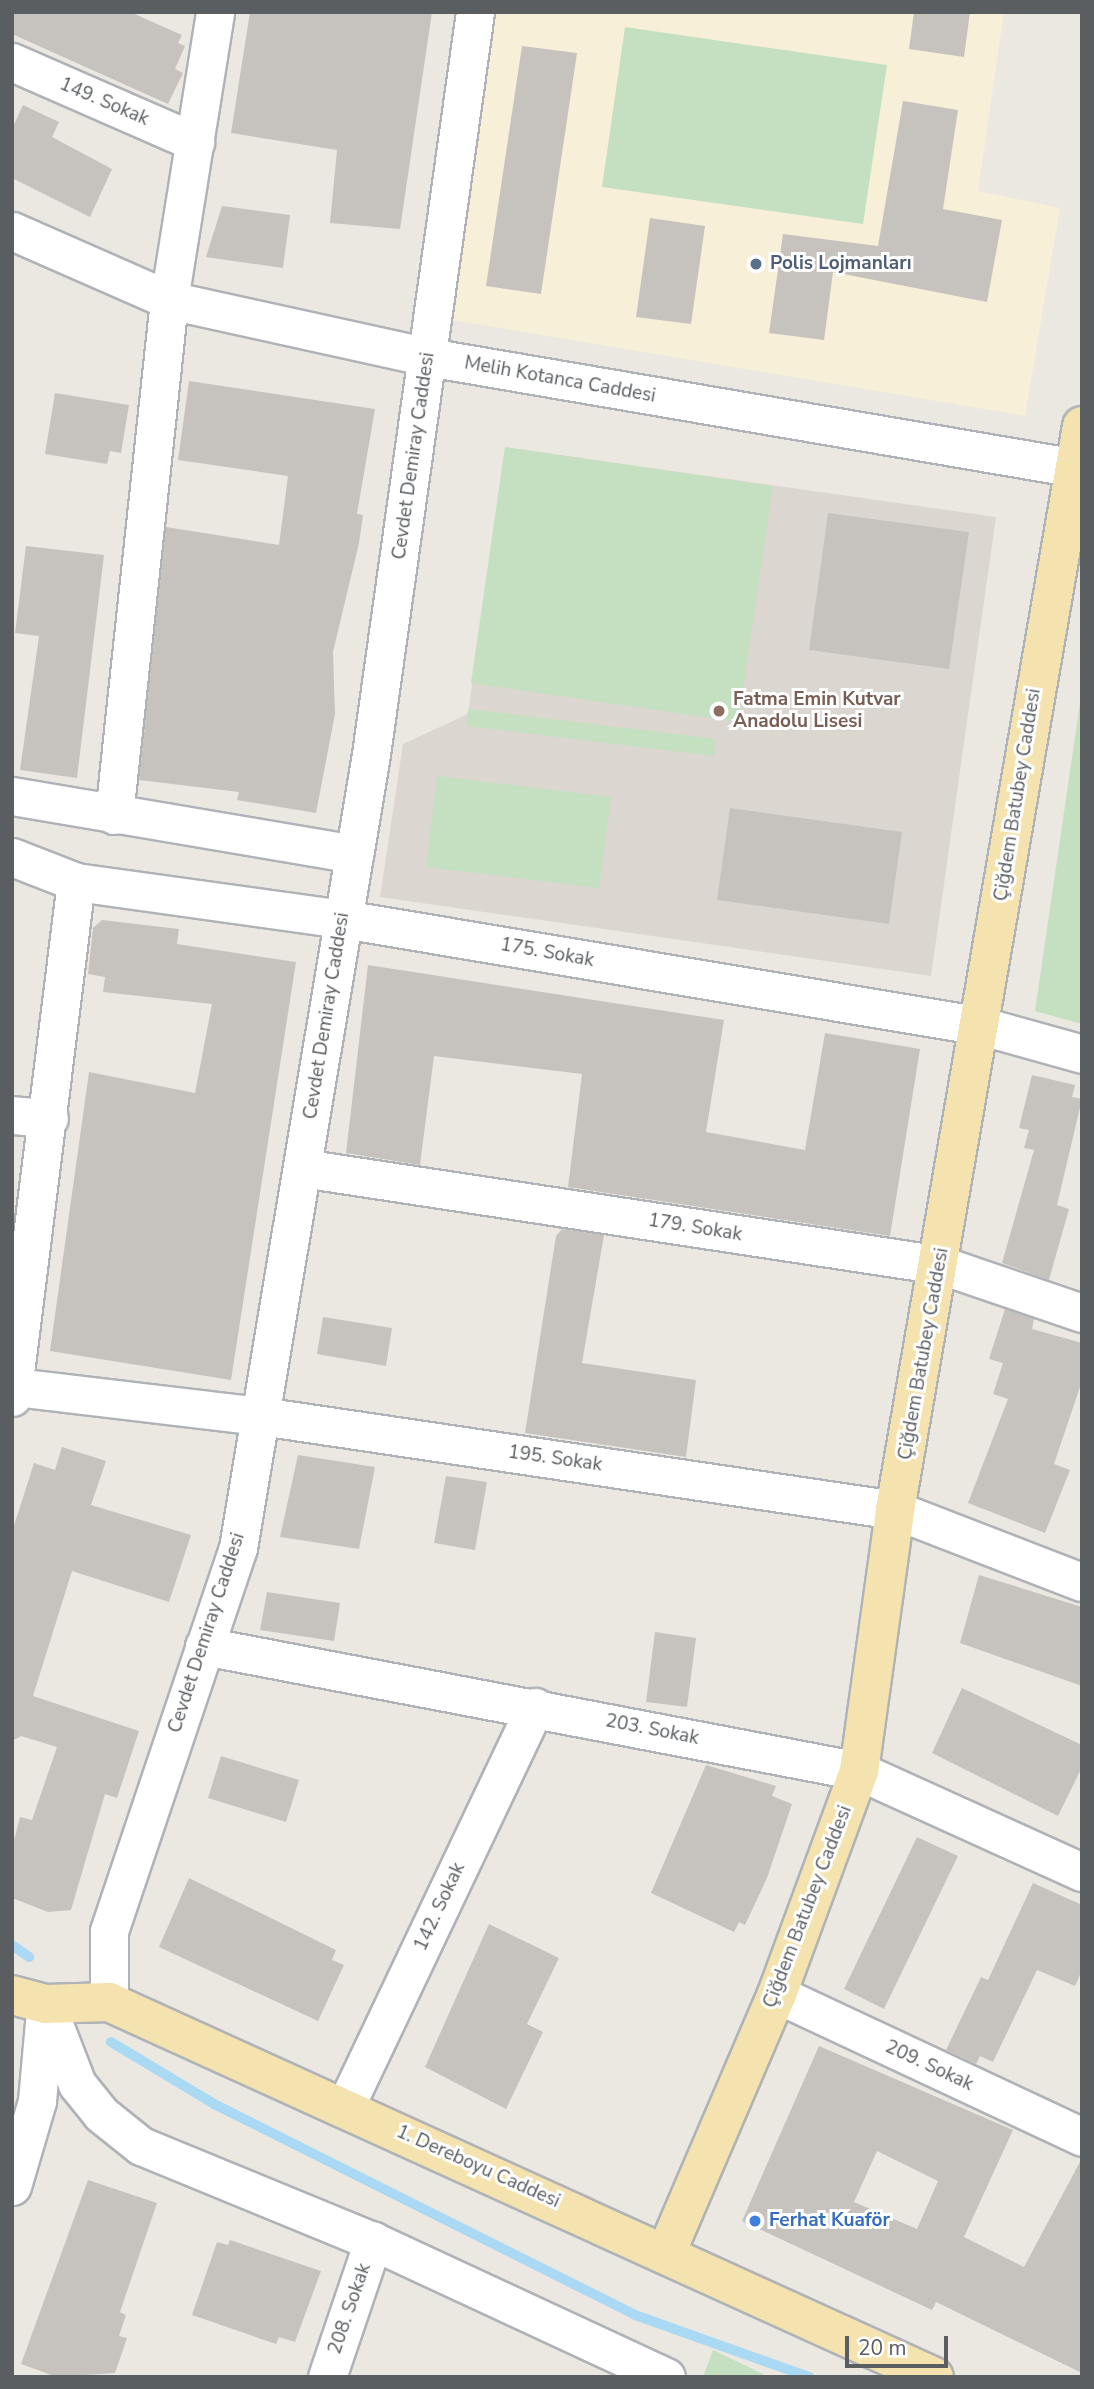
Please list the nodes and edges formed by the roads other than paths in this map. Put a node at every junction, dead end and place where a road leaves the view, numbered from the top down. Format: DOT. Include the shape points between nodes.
graph roads {
  1 [pos="215,12"];
  2 [pos="475,12"];
  3 [pos="12,62"];
  4 [pos="195,142"];
  5 [pos="12,231"];
  6 [pos="169,300"];
  7 [pos="428,357"];
  8 [pos="1082,426"];
  9 [pos="1077,468"];
  10 [pos="12,796"];
  11 [pos="114,815"];
  12 [pos="354,854"];
  13 [pos="12,857"];
  14 [pos="76,882"];
  15 [pos="344,919"];
  16 [pos="982,1026"];
  17 [pos="1082,1054"];
  18 [pos="12,1115"];
  19 [pos="49,1118"];
  20 [pos="302,1168"];
  21 [pos="941,1265"];
  22 [pos="1082,1313"];
  23 [pos="14,1392"];
  24 [pos="261,1416"];
  25 [pos="895,1510"];
  26 [pos="1082,1582"];
  27 [pos="205,1646"];
  28 [pos="535,1707"];
  29 [pos="859,1771"];
  30 [pos="1082,1872"];
  31 [pos="777,1994"];
  32 [pos="29,1999"];
  33 [pos="109,2002"];
  34 [pos="345,2107"];
  35 [pos="1082,2137"];
  36 [pos="12,2186"];
  37 [pos="373,2241"];
  38 [pos="666,2253"];
  39 [pos="327,2377"];
  40 [pos="666,2377"];
  41 [pos="934,2377"];
  1 -- 4 [label="street"];
  2 -- 7 [label="street, Cevdet Demiray Caddesi"];
  3 -- 4 [label="street, 149. Sokak"];
  4 -- 6 [label="street"];
  5 -- 6 [label="street, Melih Kotanca Caddesi"];
  6 -- 7 [label="street, Melih Kotanca Caddesi"];
  6 -- 11 [label="street"];
  7 -- 9 [label="street, Melih Kotanca Caddesi"];
  7 -- 12 [label="street, Cevdet Demiray Caddesi"];
  8 -- 9 [label="main road, Çiğdem Batubey Caddesi"];
  9 -- 16 [label="main road, Çiğdem Batubey Caddesi"];
  10 -- 11 [label="street"];
  11 -- 12 [label="street"];
  12 -- 15 [label="street, Cevdet Demiray Caddesi"];
  13 -- 14 [label="street, 175. Sokak"];
  14 -- 15 [label="street, 175. Sokak"];
  14 -- 19 [label="street"];
  15 -- 16 [label="street, 175. Sokak"];
  15 -- 20 [label="street, Cevdet Demiray Caddesi"];
  16 -- 17 [label="street, 175. Sokak"];
  16 -- 21 [label="main road, Çiğdem Batubey Caddesi"];
  18 -- 19 [label="street"];
  19 -- 23 [label="street"];
  20 -- 21 [label="street, 179. Sokak"];
  20 -- 24 [label="street, Cevdet Demiray Caddesi"];
  21 -- 22 [label="street, 179. Sokak"];
  21 -- 25 [label="main road, Çiğdem Batubey Caddesi"];
  23 -- 24 [label="street, 195. Sokak"];
  24 -- 25 [label="street, 195. Sokak"];
  24 -- 27 [label="street, Cevdet Demiray Caddesi" via="238,1548"];
  25 -- 26 [label="street, 195. Sokak"];
  25 -- 29 [label="main road, Çiğdem Batubey Caddesi"];
  27 -- 28 [label="street, 203. Sokak"];
  27 -- 33 [label="street, Cevdet Demiray Caddesi" via="108,1931"];
  28 -- 29 [label="street, 203. Sokak"];
  28 -- 34 [label="street, 142. Sokak"];
  29 -- 30 [label="street, 203. Sokak"];
  29 -- 31 [label="main road, Çiğdem Batubey Caddesi"];
  31 -- 35 [label="street, 209. Sokak"];
  31 -- 38 [label="main road, Çiğdem Batubey Caddesi"];
  32 -- 33 [label="main road, 1. Dereboyu Caddesi"];
  32 -- 36 [label="street" via="37,2101"];
  32 -- 37 [label="street" via="77,2084 101,2114 141,2146"];
  33 -- 34 [label="main road, 1. Dereboyu Caddesi"];
  34 -- 38 [label="main road, 1. Dereboyu Caddesi"];
  37 -- 39 [label="street, 208. Sokak"];
  37 -- 40 [label="street"];
  38 -- 41 [label="main road, 1. Dereboyu Caddesi"];
}
